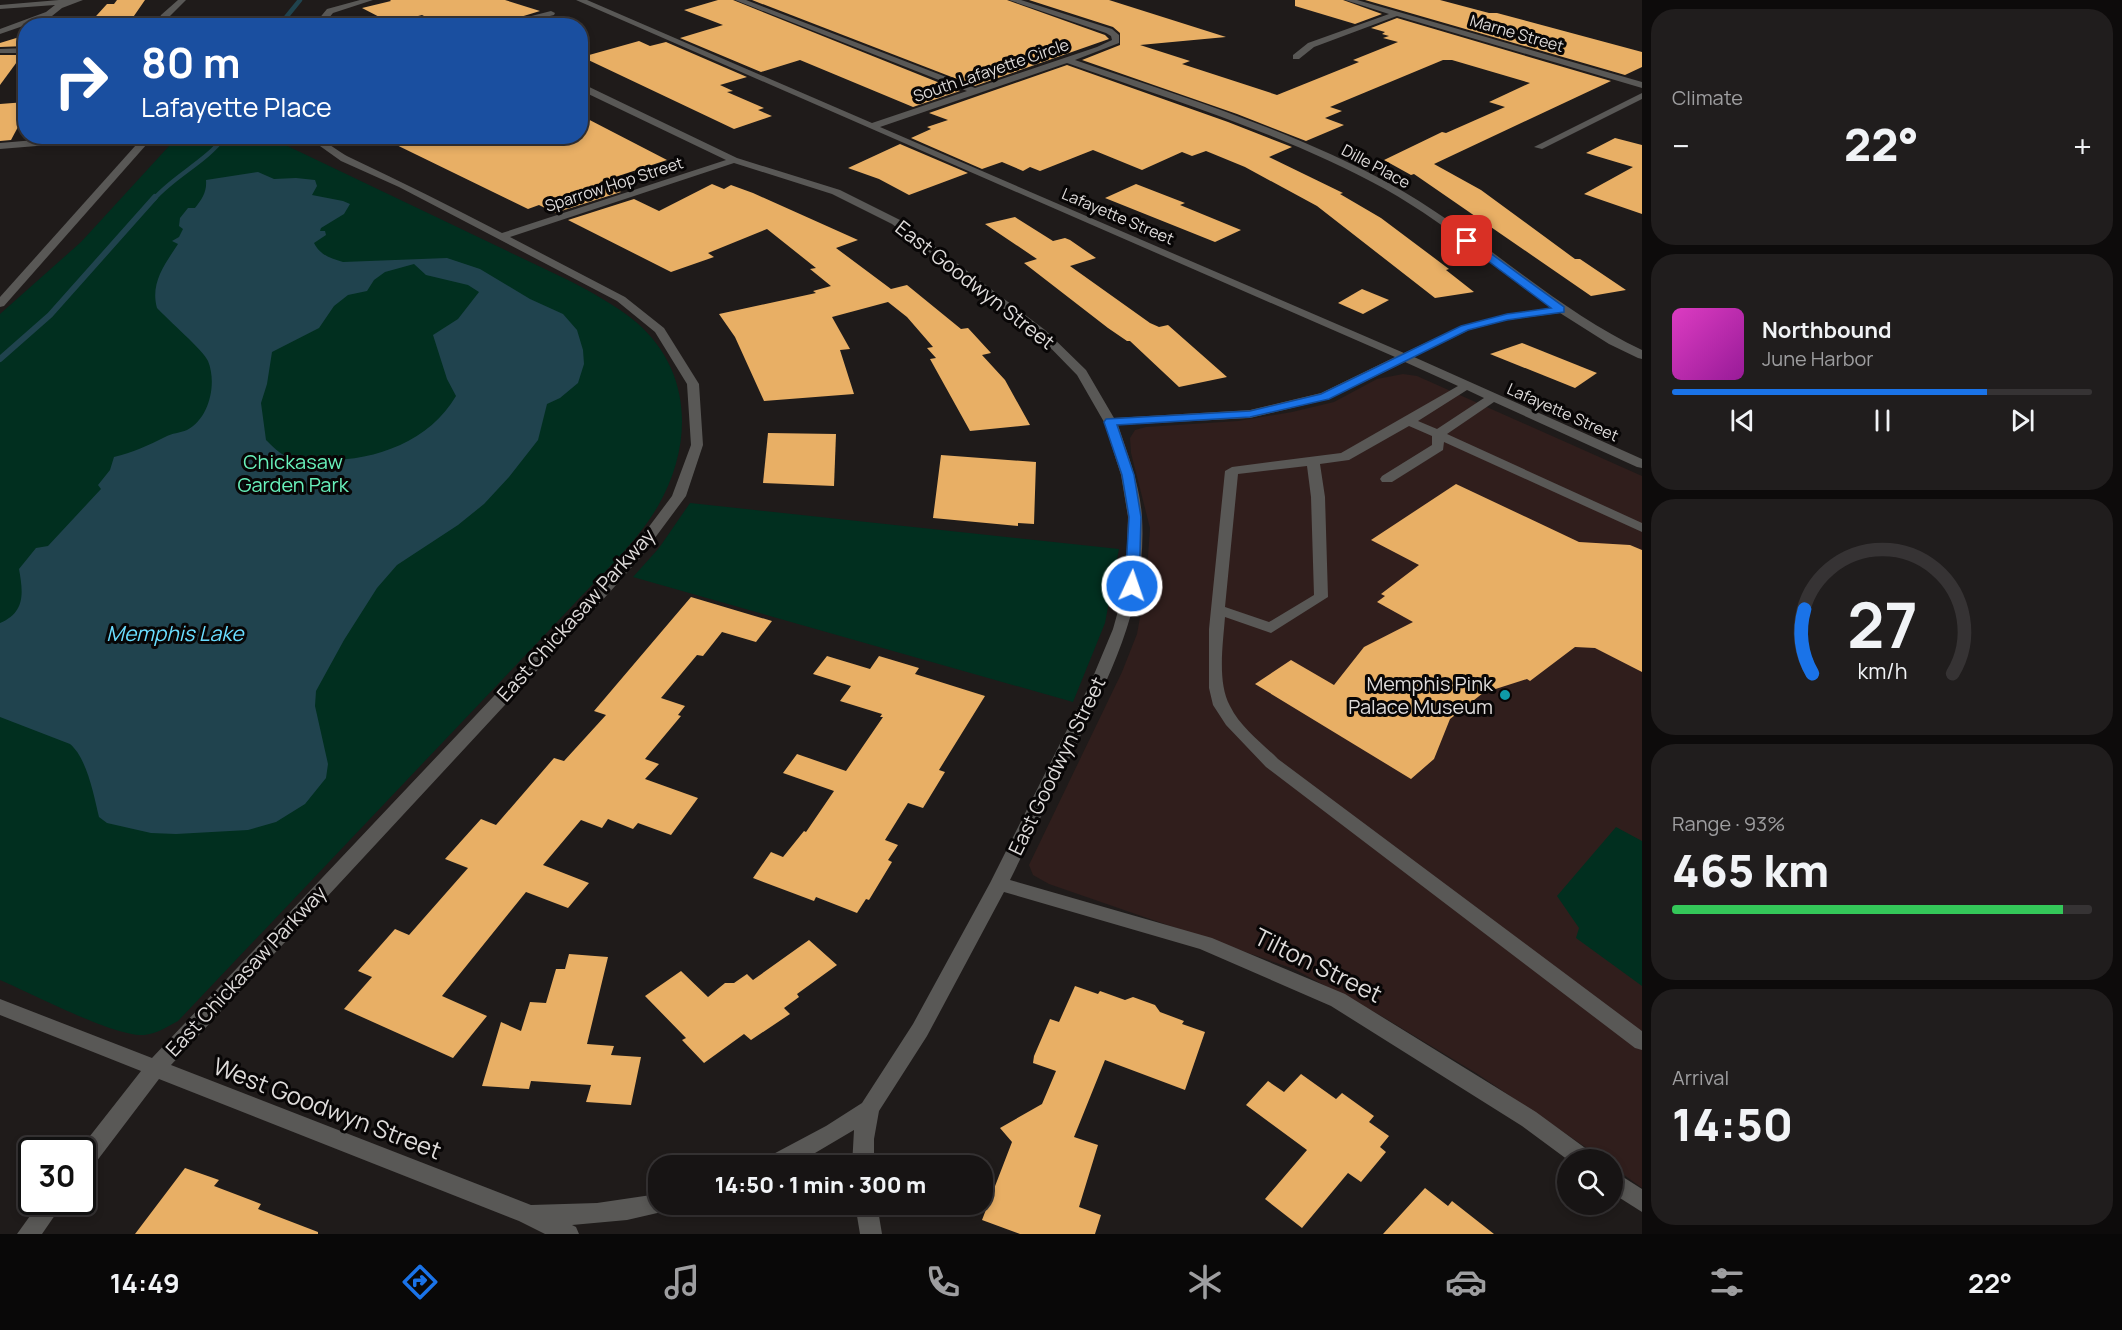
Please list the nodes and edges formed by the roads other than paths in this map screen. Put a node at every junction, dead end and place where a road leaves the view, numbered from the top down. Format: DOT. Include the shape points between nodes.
graph roads {
  1 [pos="79,0"];
  2 [pos="182,0"];
  3 [pos="369,0"];
  4 [pos="580,0"];
  5 [pos="739,0"];
  6 [pos="1013,0"];
  7 [pos="1349,0"];
  8 [pos="68,2"];
  9 [pos="0,7"];
  10 [pos="551,13"];
  11 [pos="1396,14"];
  12 [pos="38,18"];
  13 [pos="164,18"];
  14 [pos="324,18"];
  15 [pos="530,18"];
  16 [pos="18,25"];
  17 [pos="0,32"];
  18 [pos="18,50"];
  19 [pos="0,51"];
  20 [pos="1296,57"];
  21 [pos="1066,60"];
  22 [pos="1642,85"];
  23 [pos="588,90"];
  24 [pos="974,92"];
  25 [pos="1642,96"];
  26 [pos="873,126"];
  27 [pos="24,144"];
  28 [pos="143,144"];
  29 [pos="322,144"];
  30 [pos="0,146"];
  31 [pos="1539,147"];
  32 [pos="734,160"];
  33 [pos="503,236"];
  34 [pos="0,304"];
  35 [pos="1560,310"];
  36 [pos="1642,355"];
  37 [pos="1404,357"];
  38 [pos="1467,385"];
  39 [pos="1494,397"];
  40 [pos="1409,421"];
  41 [pos="1110,422"];
  42 [pos="1437,434"];
  43 [pos="1313,461"];
  44 [pos="1642,464"];
  45 [pos="1387,478"];
  46 [pos="1642,528"];
  47 [pos="1219,610"];
  48 [pos="999,884"];
  49 [pos="0,1007"];
  50 [pos="1642,1042"];
  51 [pos="155,1069"];
  52 [pos="869,1109"];
  53 [pos="96,1145"];
  54 [pos="1569,1149"];
  55 [pos="792,1155"];
  56 [pos="863,1155"];
  57 [pos="1623,1188"];
  58 [pos="1642,1202"];
  59 [pos="648,1206"];
  60 [pos="527,1214"];
  61 [pos="43,1215"];
  62 [pos="868,1215"];
  63 [pos="28,1234"];
  64 [pos="568,1234"];
  65 [pos="871,1234"];
  1 -- 8 [label="street"];
  2 -- 13 [label="street"];
  3 -- 14 [label="street" via="330,11"];
  4 -- 26 [label="street, Lafayette Street"];
  5 -- 24 [label="street"];
  6 -- 21 [label="street, South Lafayette Circle" via="1109,31 1116,38 1107,46"];
  7 -- 11 [label="street, Marne Street"];
  8 -- 9 [label="street"];
  8 -- 12 [label="street"];
  10 -- 15 [label="street"];
  11 -- 20 [label="street" via="1311,45"];
  11 -- 22 [label="street, Marne Street"];
  16 -- 17 [label="street"];
  18 -- 19 [label="street"];
  21 -- 24 [label="street, South Lafayette Circle"];
  21 -- 35 [label="street, Dille Place" via="1273,133 1341,163 1430,213"];
  23 -- 32 [label="street, East Goodwyn Street"];
  24 -- 26 [label="street, South Lafayette Circle"];
  25 -- 31 [label="street"];
  26 -- 37 [label="street, Lafayette Street"];
  27 -- 30 [label="street"];
  28 -- 34 [label="street"];
  29 -- 33 [label="street, East Chickasaw Parkway" via="344,159"];
  32 -- 33 [label="street, Sparrow Hop Street"];
  32 -- 41 [label="street, East Goodwyn Street" via="836,192 896,222 1041,332 1082,373"];
  33 -- 51 [label="street, East Chickasaw Parkway" via="621,299 660,330 693,384 697,445 679,496 603,591"];
  35 -- 36 [label="street, Dille Place"];
  35 -- 37 [label="street" via="1465,328"];
  37 -- 38 [label="street, Lafayette Street"];
  37 -- 41 [label="street" via="1325,396 1250,414"];
  38 -- 39 [label="street, Lafayette Street"];
  38 -- 40 [label="street"];
  39 -- 42 [label="street"];
  39 -- 44 [label="street, Lafayette Street"];
  40 -- 42 [label="street"];
  40 -- 43 [label="street" via="1344,457"];
  41 -- 48 [label="street, East Goodwyn Street" via="1128,475 1135,517 1132,586 1127,608 1098,684"];
  42 -- 45 [label="street" via="1438,447"];
  42 -- 46 [label="street"];
  43 -- 47 [label="street" via="1232,471"];
  43 -- 47 [label="street" via="1321,597 1271,628"];
  47 -- 50 [label="street" via="1215,674 1219,703 1239,730 1272,763"];
  48 -- 52 [label="street, East Goodwyn Street" via="920,1030"];
  48 -- 54 [label="street, Tilton Street" via="1205,943 1338,1000 1529,1119"];
  49 -- 51 [label="street, West Goodwyn Street"];
  51 -- 53 [label="street, East Chickasaw Parkway"];
  51 -- 60 [label="street, West Goodwyn Street"];
  52 -- 55 [label="street, East Goodwyn Street"];
  52 -- 56 [label="street, East Goodwyn Street"];
  57 -- 58 [label="street"];
  59 -- 60 [label="street" via="578,1216"];
  60 -- 64 [label="street, West Goodwyn Street"];
  61 -- 63 [label="street"];
  62 -- 65 [label="street"];
}
